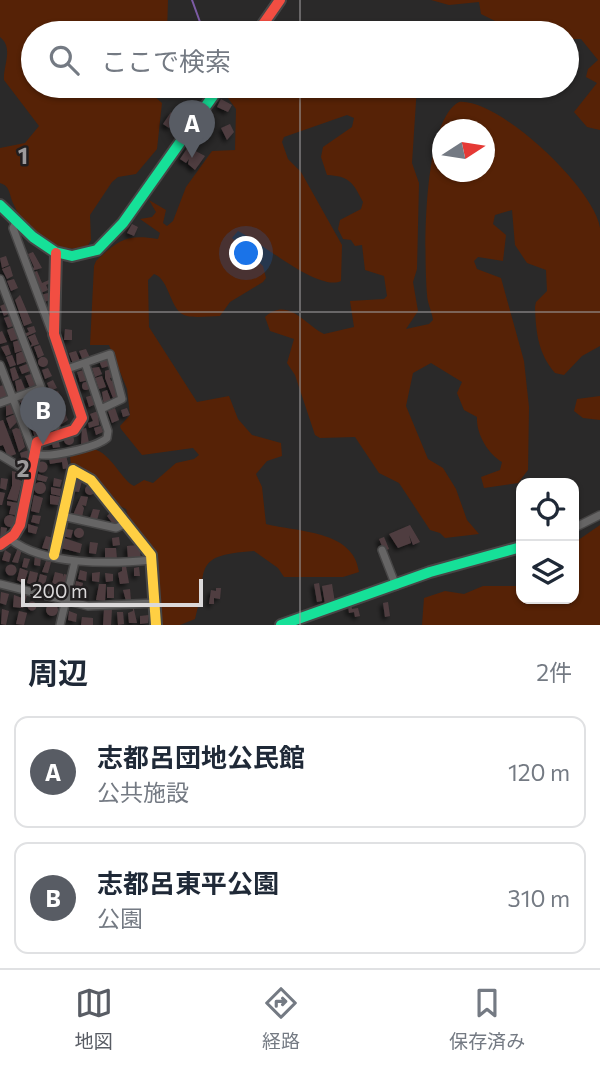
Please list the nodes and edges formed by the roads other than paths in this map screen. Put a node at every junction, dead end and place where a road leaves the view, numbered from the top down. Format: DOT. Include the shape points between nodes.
graph roads {
  1 [pos="280,0"];
  2 [pos="265,21"];
  3 [pos="211,98"];
  4 [pos="0,205"];
  5 [pos="17,220"];
  6 [pos="56,253"];
  7 [pos="0,279"];
  8 [pos="4,299"];
  9 [pos="54,330"];
  10 [pos="85,363"];
  11 [pos="0,365"];
  12 [pos="67,369"];
  13 [pos="41,387"];
  14 [pos="13,398"];
  15 [pos="0,403"];
  16 [pos="101,409"];
  17 [pos="56,427"];
  18 [pos="34,453"];
  19 [pos="0,455"];
  20 [pos="30,473"];
  21 [pos="600,515"];
  22 [pos="62,516"];
  23 [pos="127,523"];
  24 [pos="579,526"];
  25 [pos="10,539"];
  26 [pos="0,545"];
  27 [pos="516,548"];
  28 [pos="382,550"];
  29 [pos="54,555"];
  30 [pos="153,560"];
  31 [pos="75,561"];
  32 [pos="0,584"];
  33 [pos="396,586"];
  34 [pos="65,602"];
  35 [pos="155,603"];
  36 [pos="294,623"];
  37 [pos="60,625"];
  38 [pos="156,625"];
  39 [pos="281,625"];
  1 -- 2 [label="street"];
  3 -- 6 [label="street" via="111,238 89,253"];
  4 -- 5 [label="street"];
  5 -- 6 [label="street"];
  5 -- 9 [label="street" via="13,228"];
  6 -- 9 [label="street"];
  7 -- 8 [label="street"];
  8 -- 13 [label="street"];
  9 -- 12 [label="street"];
  10 -- 12 [label="street"];
  10 -- 16 [label="street"];
  10 -- 16 [label="street" via="110,354 122,399"];
  11 -- 14 [label="street"];
  12 -- 18 [label="street" via="81,408 81,422 70,432 41,439"];
  13 -- 14 [label="street"];
  13 -- 17 [label="street"];
  14 -- 15 [label="street"];
  14 -- 18 [label="street"];
  16 -- 18 [label="street" via="109,435 105,441 42,456"];
  18 -- 20 [label="street"];
  19 -- 20 [label="street"];
  20 -- 25 [label="street" via="20,525"];
  21 -- 24 [label="street"];
  22 -- 23 [label="street" via="116,528"];
  22 -- 23 [label="street" via="73,470 88,477"];
  22 -- 29 [label="street"];
  23 -- 30 [label="street"];
  25 -- 26 [label="street"];
  25 -- 29 [label="street"];
  27 -- 33 [label="street"];
  28 -- 33 [label="street"];
  29 -- 31 [label="street"];
  30 -- 31 [label="street" via="111,565"];
  30 -- 35 [label="street"];
  31 -- 34 [label="street"];
  32 -- 34 [label="street"];
  33 -- 36 [label="street"];
  34 -- 35 [label="street" via="99,607"];
  34 -- 37 [label="street"];
  35 -- 38 [label="street"];
  36 -- 39 [label="street"];
}
